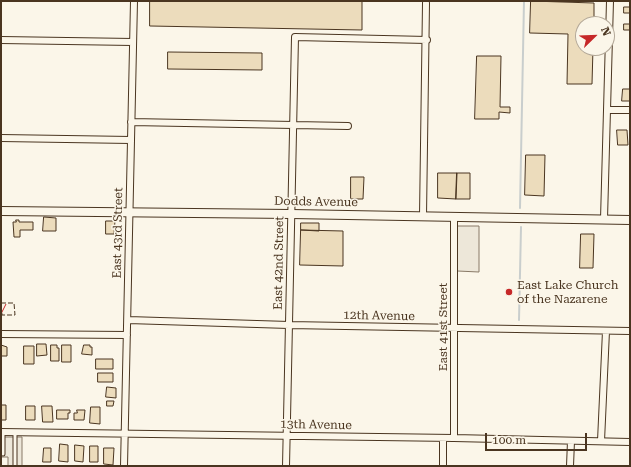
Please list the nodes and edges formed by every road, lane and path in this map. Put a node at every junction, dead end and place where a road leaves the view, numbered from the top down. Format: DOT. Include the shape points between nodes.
graph roads {
  1 [pos="134,1"];
  2 [pos="610,1"];
  3 [pos="426,3"];
  4 [pos="1,40"];
  5 [pos="427,40"];
  6 [pos="133,42"];
  7 [pos="608,110"];
  8 [pos="630,110"];
  9 [pos="131,122"];
  10 [pos="293,124"];
  11 [pos="348,126"];
  12 [pos="1,138"];
  13 [pos="132,140"];
  14 [pos="1,211"];
  15 [pos="130,211"];
  16 [pos="291,214"];
  17 [pos="423,216"];
  18 [pos="454,217"];
  19 [pos="604,219"];
  20 [pos="630,220"];
  21 [pos="128,320"];
  22 [pos="289,325"];
  23 [pos="454,328"];
  24 [pos="606,331"];
  25 [pos="630,331"];
  26 [pos="1,334"];
  27 [pos="127,335"];
  28 [pos="2,432"];
  29 [pos="15,432"];
  30 [pos="124,434"];
  31 [pos="287,436"];
  32 [pos="443,438"];
  33 [pos="454,438"];
  34 [pos="571,441"];
  35 [pos="601,441"];
  36 [pos="630,442"];
  37 [pos="3,454"];
  38 [pos="15,466"];
  39 [pos="124,466"];
  40 [pos="286,466"];
  41 [pos="442,466"];
  42 [pos="570,466"];
  1 -- 6 [label="street, East 43rd Street"];
  2 -- 7 [label="street"];
  3 -- 5 [label="street"];
  4 -- 6 [label="street"];
  5 -- 10 [label="street, East 42nd Street" via="295,37"];
  5 -- 17 [label="street"];
  6 -- 9 [label="street, East 43rd Street"];
  7 -- 8 [label="street"];
  7 -- 19 [label="street"];
  9 -- 10 [label="street"];
  9 -- 13 [label="street, East 43rd Street"];
  10 -- 11 [label="street"];
  10 -- 16 [label="street, East 42nd Street"];
  12 -- 13 [label="street"];
  13 -- 15 [label="street, East 43rd Street"];
  14 -- 15 [label="street, Dodds Avenue"];
  15 -- 16 [label="street, Dodds Avenue"];
  15 -- 21 [label="street, East 43rd Street"];
  16 -- 17 [label="street, Dodds Avenue"];
  16 -- 22 [label="street, East 42nd Street"];
  17 -- 18 [label="street, Dodds Avenue"];
  18 -- 19 [label="street, Dodds Avenue"];
  18 -- 23 [label="street, East 41st Street"];
  19 -- 20 [label="street, Dodds Avenue"];
  21 -- 22 [label="street, 12th Avenue"];
  21 -- 27 [label="street, East 43rd Street"];
  22 -- 23 [label="street, 12th Avenue"];
  22 -- 31 [label="street, East 42nd Street"];
  23 -- 24 [label="street, 12th Avenue"];
  23 -- 33 [label="street, East 41st Street"];
  24 -- 25 [label="street, 12th Avenue"];
  24 -- 35 [label="street"];
  26 -- 27 [label="street"];
  27 -- 30 [label="street, East 43rd Street"];
  28 -- 29 [label="street, 13th Avenue"];
  28 -- 37 [label="lane"];
  29 -- 30 [label="street, 13th Avenue"];
  29 -- 38 [label="lane"];
  30 -- 31 [label="street, 13th Avenue"];
  30 -- 39 [label="street, East 43rd Street"];
  31 -- 32 [label="street, 13th Avenue"];
  31 -- 40 [label="street, East 42nd Street"];
  32 -- 33 [label="street, 13th Avenue"];
  32 -- 41 [label="street"];
  33 -- 34 [label="street, 13th Avenue"];
  34 -- 35 [label="street, 13th Avenue"];
  34 -- 42 [label="street"];
  35 -- 36 [label="street, 13th Avenue"];
}
